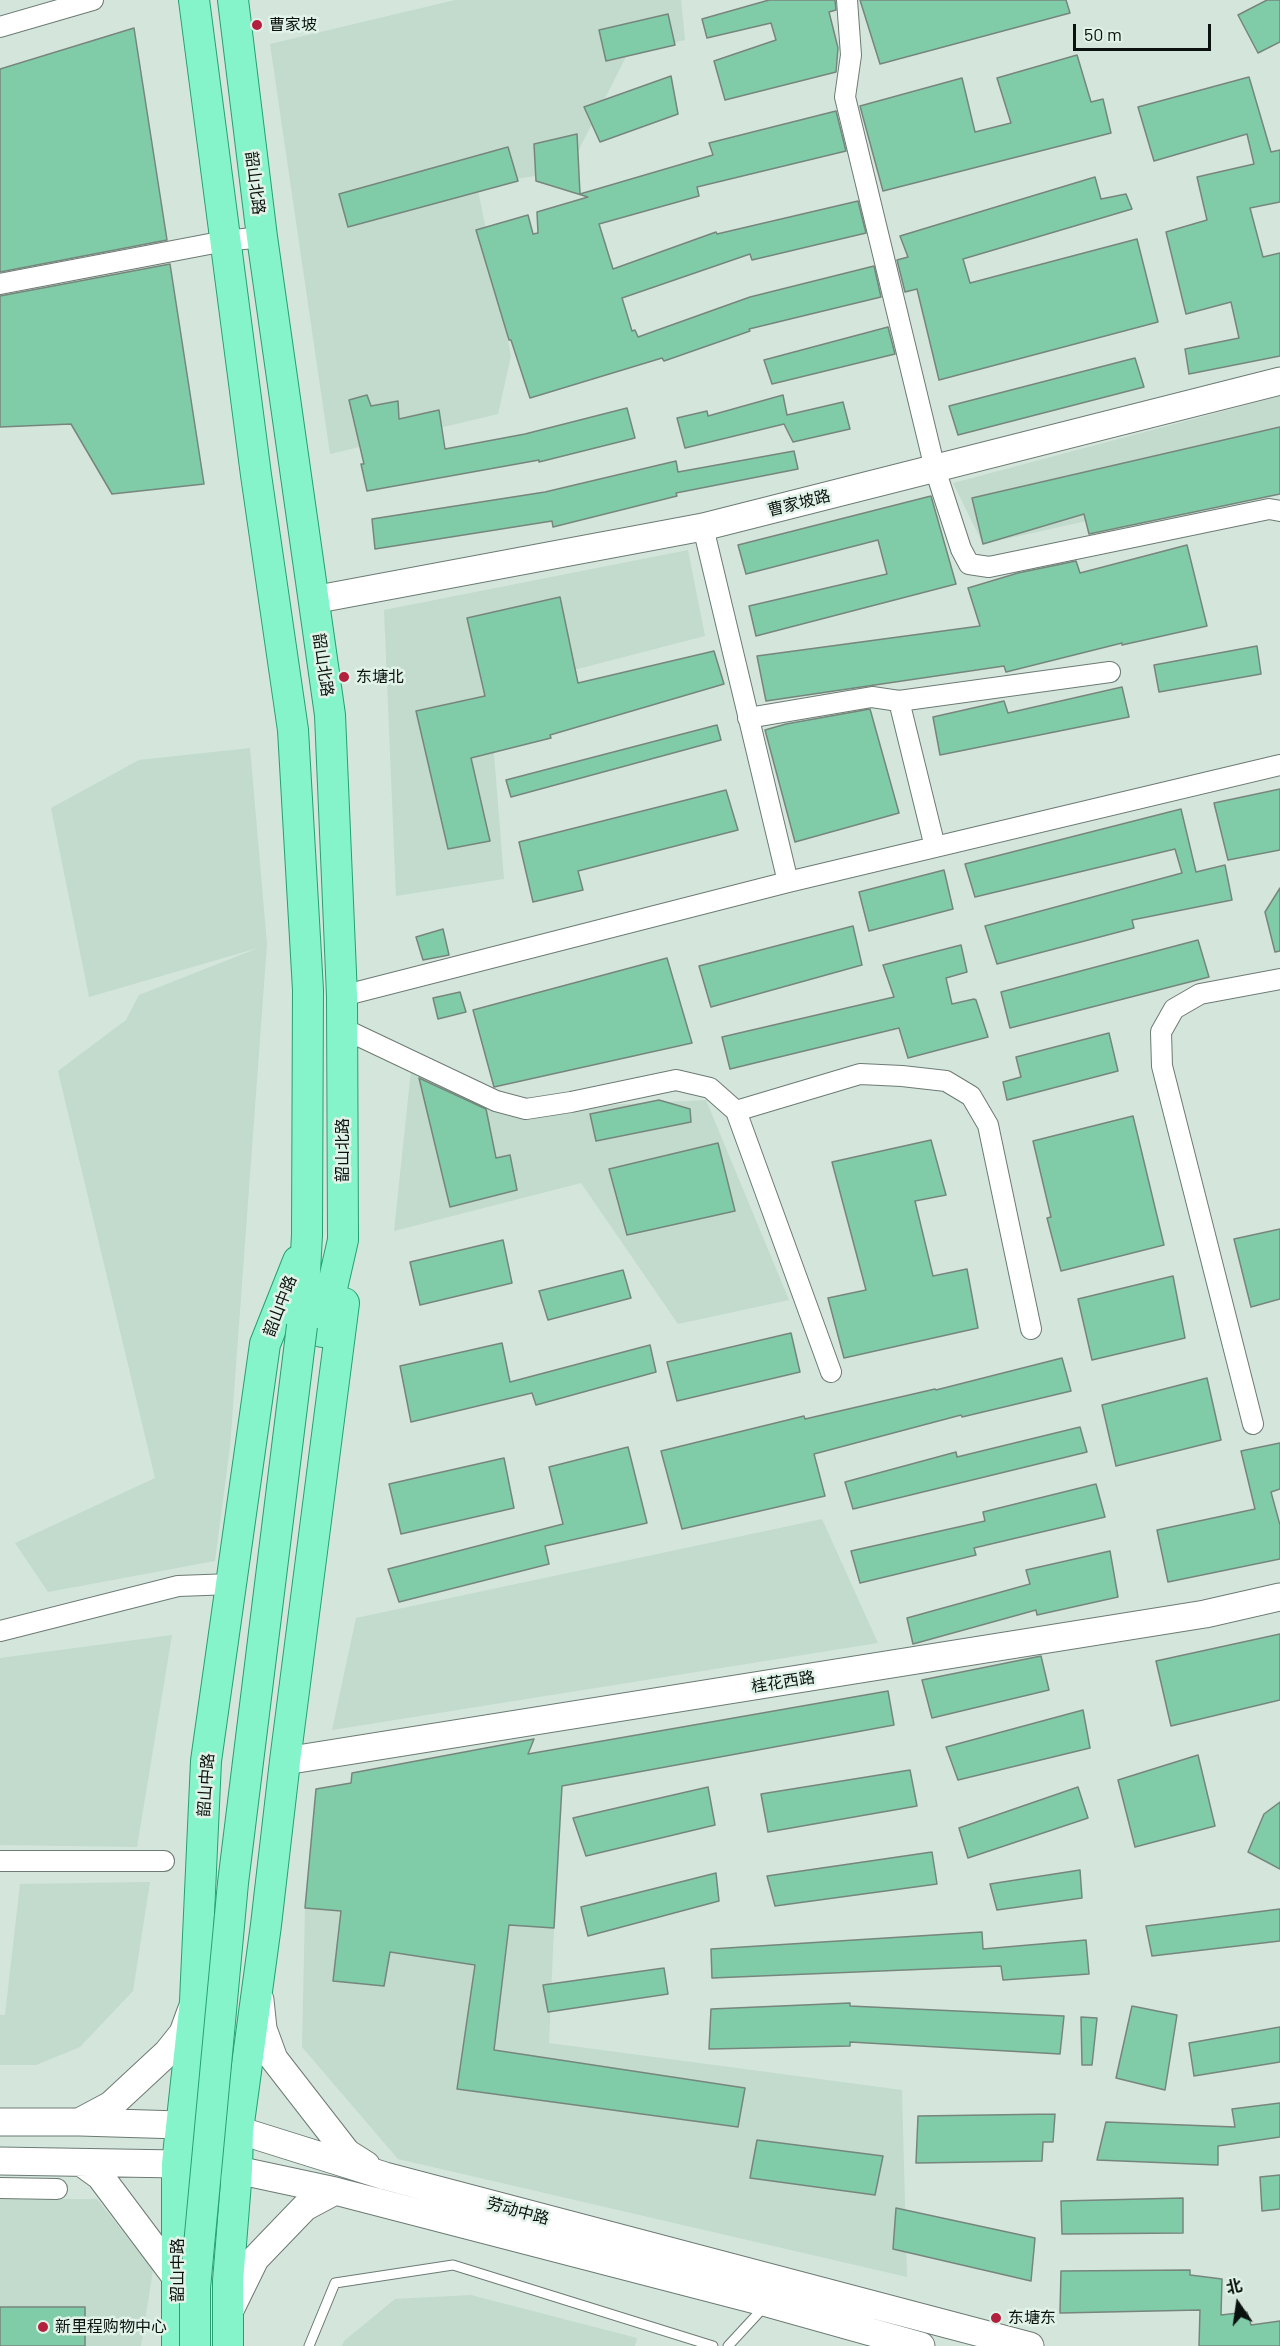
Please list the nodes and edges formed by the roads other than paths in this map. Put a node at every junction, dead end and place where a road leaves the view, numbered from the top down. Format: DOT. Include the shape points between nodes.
graph roads {
  1 [pos="93,0"];
  2 [pos="194,0"];
  3 [pos="233,0"];
  4 [pos="847,0"];
  5 [pos="0,27"];
  6 [pos="262,237"];
  7 [pos="225,241"];
  8 [pos="0,284"];
  9 [pos="1280,381"];
  10 [pos="935,470"];
  11 [pos="1280,511"];
  12 [pos="703,527"];
  13 [pos="314,600"];
  14 [pos="1110,672"];
  15 [pos="899,700"];
  16 [pos="748,718"];
  17 [pos="1280,765"];
  18 [pos="935,847"];
  19 [pos="788,882"];
  20 [pos="1280,979"];
  21 [pos="342,996"];
  22 [pos="342,1028"];
  23 [pos="736,1111"];
  24 [pos="308,1235"];
  25 [pos="343,1240"];
  26 [pos="312,1329"];
  27 [pos="1031,1329"];
  28 [pos="831,1372"];
  29 [pos="1253,1424"];
  30 [pos="232,1584"];
  31 [pos="1280,1596"];
  32 [pos="0,1631"];
  33 [pos="285,1761"];
  34 [pos="0,1861"];
  35 [pos="164,1861"];
  36 [pos="257,1983"];
  37 [pos="195,2001"];
  38 [pos="0,2122"];
  39 [pos="80,2122"];
  40 [pos="180,2126"];
  41 [pos="238,2130"];
  42 [pos="0,2161"];
  43 [pos="82,2163"];
  44 [pos="177,2164"];
  45 [pos="237,2170"];
  46 [pos="385,2176"];
  47 [pos="0,2188"];
  48 [pos="57,2189"];
  49 [pos="335,2191"];
  50 [pos="178,2280"];
  51 [pos="767,2303"];
  52 [pos="228,2314"];
  53 [pos="163,2346"];
  54 [pos="177,2346"];
  55 [pos="195,2346"];
  56 [pos="208,2346"];
  57 [pos="228,2346"];
  58 [pos="309,2346"];
  59 [pos="713,2346"];
  60 [pos="728,2346"];
  61 [pos="921,2346"];
  62 [pos="1030,2346"];
  1 -- 5 [label="street"];
  2 -- 7 [label="main road"];
  3 -- 6 [label="main road, 韶山北路"];
  4 -- 10 [label="street" via="851,55 845,97"];
  6 -- 7 [label="street"];
  6 -- 13 [label="main road, 韶山北路"];
  7 -- 8 [label="street"];
  7 -- 24 [label="main road" via="293,730 308,990"];
  9 -- 10 [label="main road, 曹家坡路"];
  10 -- 11 [label="street" via="969,564 989,567 1269,509"];
  10 -- 12 [label="main road, 曹家坡路"];
  12 -- 13 [label="main road, 曹家坡路"];
  12 -- 16 [label="street"];
  13 -- 21 [label="main road, 韶山北路" via="330,715"];
  14 -- 15 [label="street"];
  15 -- 16 [label="street" via="872,697"];
  15 -- 18 [label="street"];
  16 -- 19 [label="street"];
  17 -- 18 [label="street"];
  18 -- 19 [label="street"];
  19 -- 21 [label="street"];
  20 -- 29 [label="street" via="1200,994 1174,1010 1161,1032 1162,1066"];
  21 -- 22 [label="main road, 韶山北路"];
  22 -- 23 [label="street" via="496,1101 526,1109 676,1080 710,1088"];
  22 -- 25 [label="main road, 韶山北路"];
  23 -- 27 [label="street" via="860,1074 946,1081 971,1096 988,1125"];
  23 -- 28 [label="street"];
  24 -- 26 [label="main road"];
  24 -- 30 [label="main road, 韶山中路" via="265,1344"];
  25 -- 26 [label="main road, 韶山北路"];
  25 -- 33 [label="main road" via="345,1294 341,1335"];
  26 -- 55 [label="main road, 韶山中路, bridge" via="233,1883 195,2288"];
  26 -- 56 [label="main road, 韶山中路" via="246,1885 208,2288"];
  30 -- 32 [label="street" via="178,1586"];
  30 -- 37 [label="main road, 韶山中路" via="207,1761"];
  31 -- 33 [label="main road, 桂花西路" via="1194,1616"];
  33 -- 36 [label="main road"];
  34 -- 35 [label="street"];
  36 -- 41 [label="main road"];
  36 -- 46 [label="main road" via="263,2029 274,2059 347,2153"];
  37 -- 39 [label="main road" via="183,2033 167,2053 111,2105"];
  37 -- 40 [label="main road, 韶山中路"];
  38 -- 39 [label="main road, 劳动中路"];
  39 -- 40 [label="main road, 劳动中路"];
  40 -- 41 [label="main road, 劳动中路"];
  40 -- 44 [label="main road, 韶山中路"];
  41 -- 45 [label="main road"];
  41 -- 46 [label="main road, 劳动中路"];
  42 -- 43 [label="main road, 劳动中路"];
  43 -- 44 [label="main road, 劳动中路"];
  43 -- 50 [label="main road" via="100,2176"];
  44 -- 45 [label="main road, 劳动中路"];
  44 -- 50 [label="main road, 韶山中路"];
  45 -- 49 [label="main road, 劳动中路"];
  45 -- 52 [label="main road"];
  46 -- 62 [label="main road, 劳动中路"];
  47 -- 48 [label="street"];
  49 -- 51 [label="main road, 劳动中路"];
  49 -- 52 [label="main road" via="305,2207 255,2259"];
  50 -- 53 [label="main road"];
  50 -- 54 [label="main road, 韶山中路"];
  51 -- 60 [label="lane"];
  51 -- 61 [label="main road, 劳动中路"];
  52 -- 57 [label="main road"];
  58 -- 59 [label="lane" via="335,2283 453,2265"];
}
